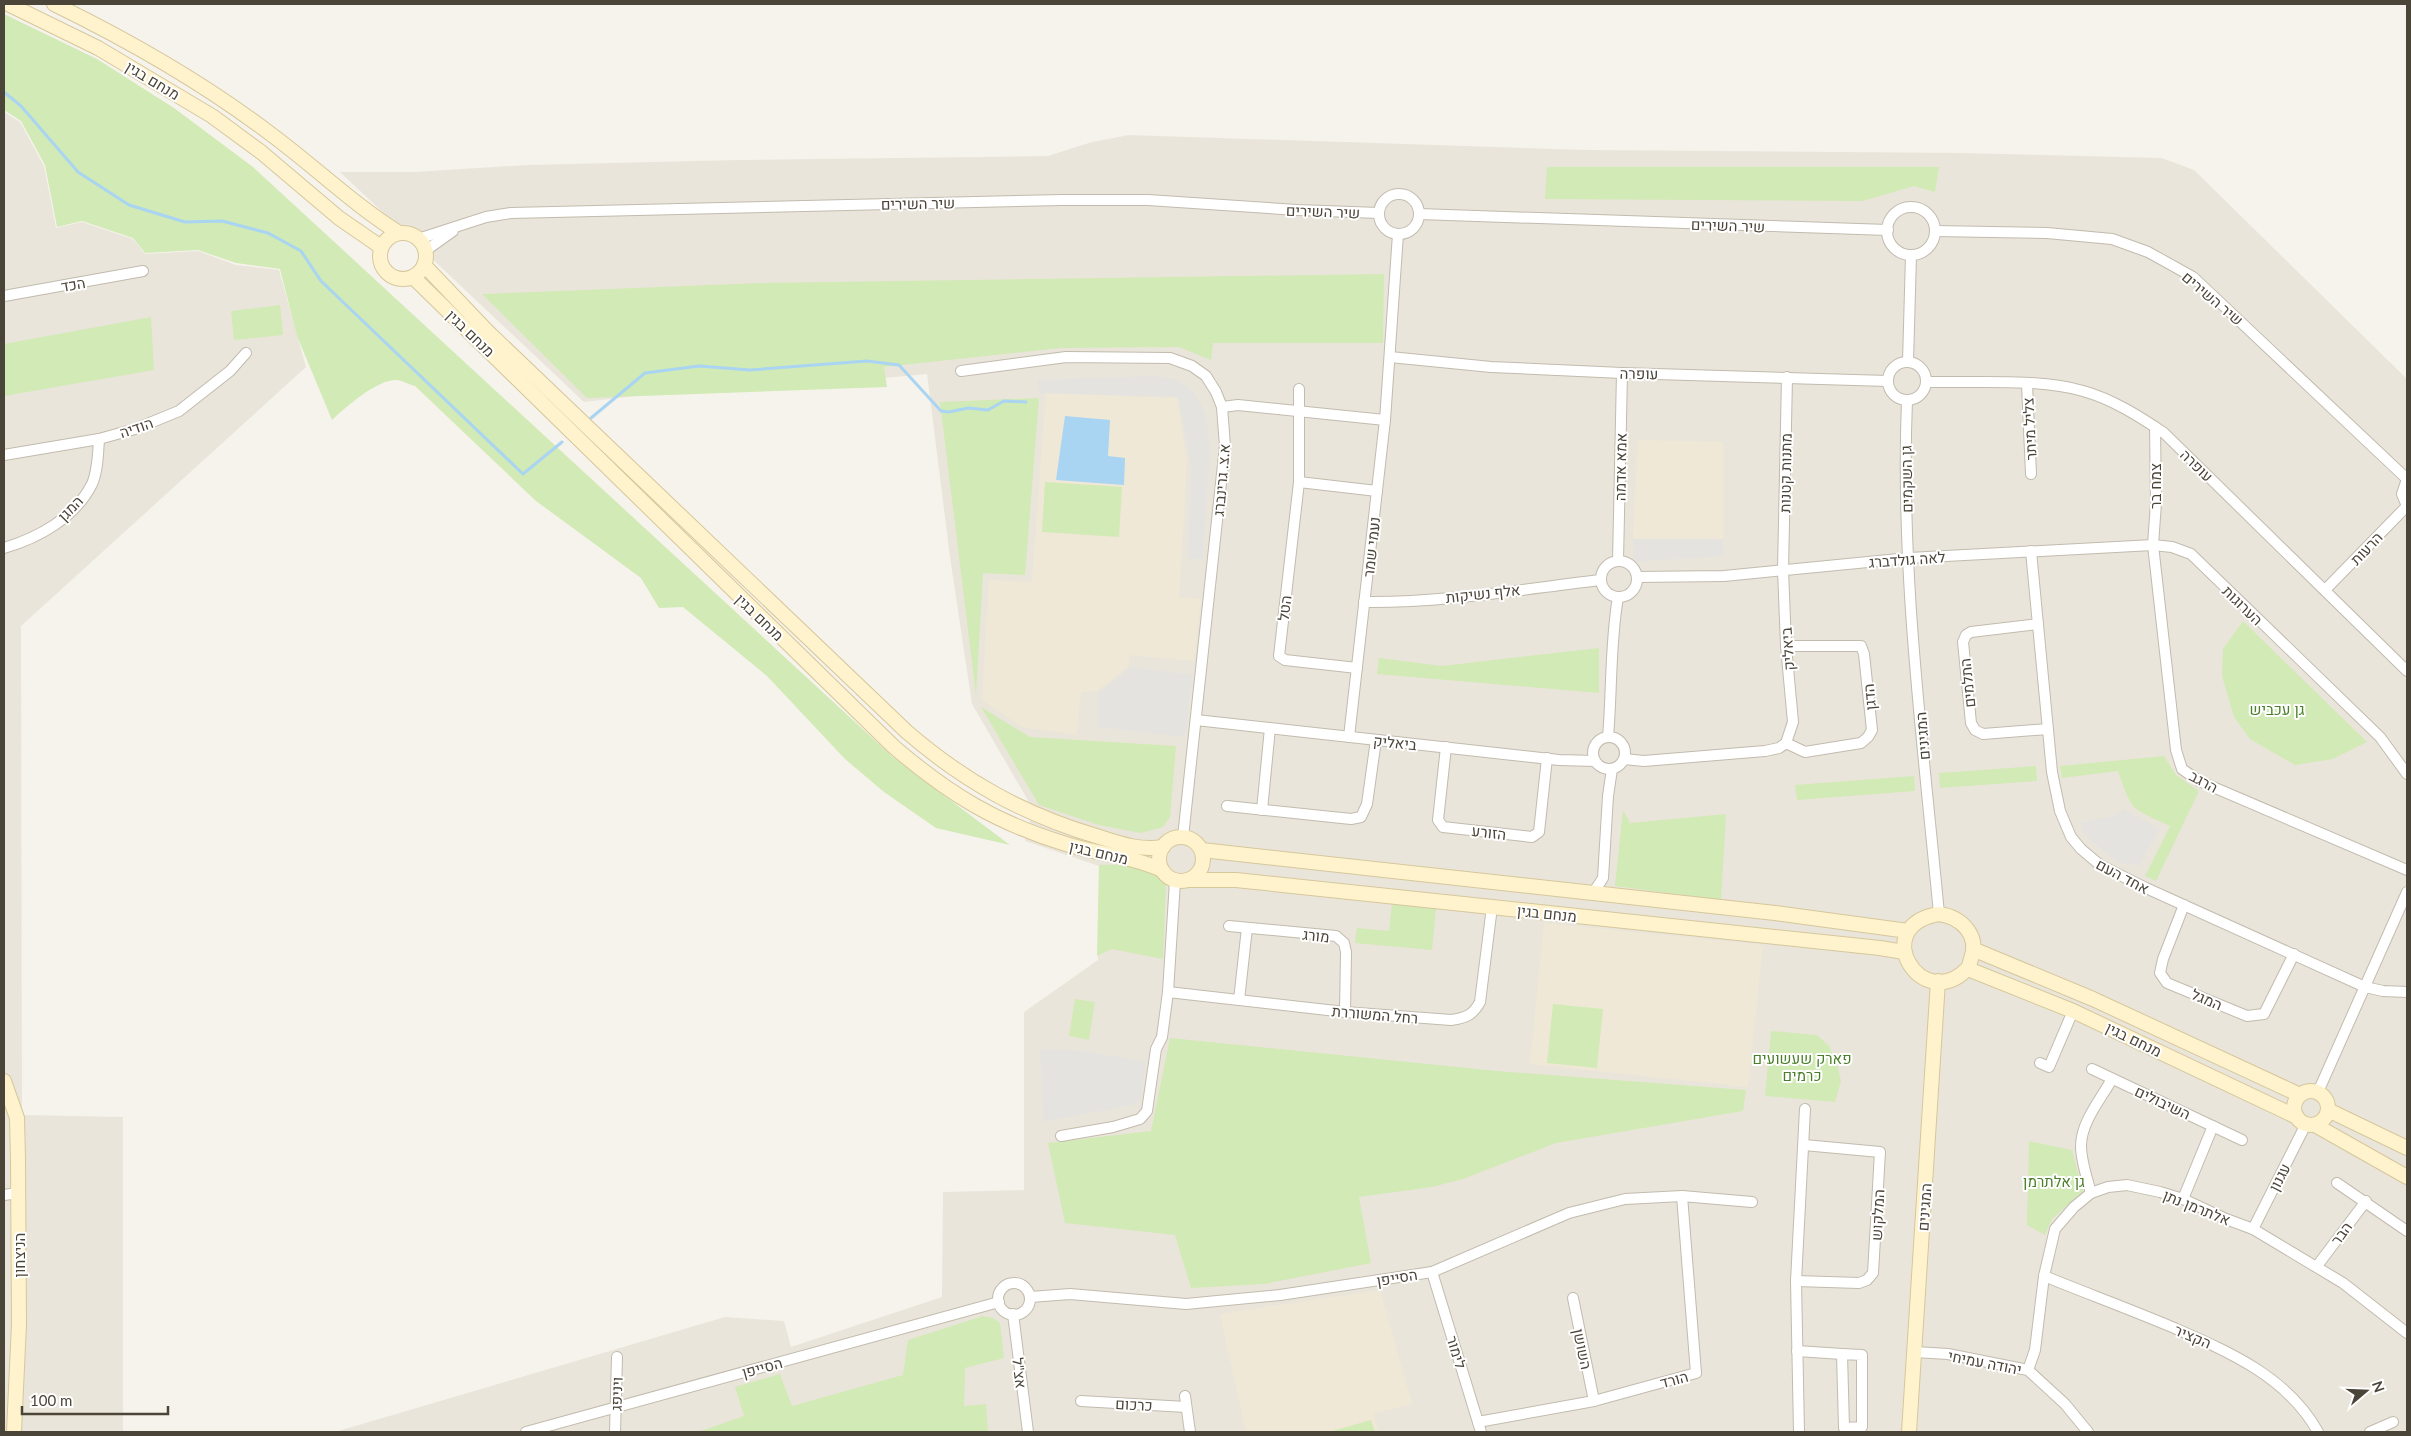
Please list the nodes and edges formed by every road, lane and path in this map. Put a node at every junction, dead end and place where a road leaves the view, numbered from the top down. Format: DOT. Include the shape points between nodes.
graph roads {
  1 [pos="8,4"];
  2 [pos="54,4"];
  3 [pos="1379,213"];
  4 [pos="1419,214"];
  5 [pos="1888,230"];
  6 [pos="1935,231"];
  7 [pos="399,233"];
  8 [pos="1398,234"];
  9 [pos="382,247"];
  10 [pos="422,252"];
  11 [pos="1911,255"];
  12 [pos="143,271"];
  13 [pos="413,277"];
  14 [pos="4,296"];
  15 [pos="246,353"];
  16 [pos="1390,358"];
  17 [pos="1908,362"];
  18 [pos="961,371"];
  19 [pos="1622,373"];
  20 [pos="1787,376"];
  21 [pos="1888,382"];
  22 [pos="1926,382"];
  23 [pos="2027,384"];
  24 [pos="1299,389"];
  25 [pos="1906,400"];
  26 [pos="1222,407"];
  27 [pos="1300,411"];
  28 [pos="1385,420"];
  29 [pos="2155,427"];
  30 [pos="99,439"];
  31 [pos="4,455"];
  32 [pos="2031,474"];
  33 [pos="2407,479"];
  34 [pos="1299,482"];
  35 [pos="1377,491"];
  36 [pos="2407,506"];
  37 [pos="2153,545"];
  38 [pos="4,548"];
  39 [pos="2031,551"];
  40 [pos="1909,558"];
  41 [pos="1618,561"];
  42 [pos="1783,570"];
  43 [pos="1637,577"];
  44 [pos="1601,580"];
  45 [pos="2325,590"];
  46 [pos="1618,597"];
  47 [pos="1364,602"];
  48 [pos="2038,624"];
  49 [pos="1786,646"];
  50 [pos="1357,668"];
  51 [pos="2407,672"];
  52 [pos="1196,720"];
  53 [pos="1270,728"];
  54 [pos="2048,729"];
  55 [pos="1349,737"];
  56 [pos="1608,737"];
  57 [pos="1376,740"];
  58 [pos="1786,743"];
  59 [pos="1446,747"];
  60 [pos="1547,758"];
  61 [pos="1624,759"];
  62 [pos="1603,766"];
  63 [pos="2407,774"];
  64 [pos="1227,806"];
  65 [pos="1262,810"];
  66 [pos="1183,837"];
  67 [pos="1163,847"];
  68 [pos="1202,850"];
  69 [pos="1162,870"];
  70 [pos="2407,870"];
  71 [pos="1603,878"];
  72 [pos="1190,880"];
  73 [pos="1175,881"];
  74 [pos="2407,892"];
  75 [pos="1593,893"];
  76 [pos="1613,895"];
  77 [pos="2184,905"];
  78 [pos="1492,907"];
  79 [pos="1939,914"];
  80 [pos="1229,926"];
  81 [pos="1247,928"];
  82 [pos="1908,931"];
  83 [pos="1974,950"];
  84 [pos="1904,952"];
  85 [pos="2294,954"];
  86 [pos="1968,969"];
  87 [pos="1938,981"];
  88 [pos="2365,987"];
  89 [pos="1168,992"];
  90 [pos="2407,992"];
  91 [pos="1239,1000"];
  92 [pos="2073,1011"];
  93 [pos="1345,1012"];
  94 [pos="2040,1063"];
  95 [pos="2092,1069"];
  96 [pos="2112,1079"];
  97 [pos="4,1081"];
  98 [pos="2318,1092"];
  99 [pos="2300,1095"];
  100 [pos="1806,1109"];
  101 [pos="2328,1110"];
  102 [pos="2306,1122"];
  103 [pos="2213,1126"];
  104 [pos="1061,1136"];
  105 [pos="2242,1140"];
  106 [pos="1804,1145"];
  107 [pos="2407,1148"];
  108 [pos="2407,1177"];
  109 [pos="2337,1183"];
  110 [pos="18,1193"];
  111 [pos="2091,1193"];
  112 [pos="4,1195"];
  113 [pos="1682,1196"];
  114 [pos="2183,1199"];
  115 [pos="2366,1201"];
  116 [pos="1752,1202"];
  117 [pos="2253,1229"];
  118 [pos="2407,1231"];
  119 [pos="2317,1266"];
  120 [pos="1432,1272"];
  121 [pos="2044,1276"];
  122 [pos="1796,1281"];
  123 [pos="1030,1297"];
  124 [pos="1573,1298"];
  125 [pos="999,1302"];
  126 [pos="1013,1314"];
  127 [pos="2407,1333"];
  128 [pos="1797,1351"];
  129 [pos="1914,1352"];
  130 [pos="1842,1354"];
  131 [pos="617,1356"];
  132 [pos="2028,1370"];
  133 [pos="1185,1396"];
  134 [pos="1081,1401"];
  135 [pos="1594,1401"];
  136 [pos="616,1407"];
  137 [pos="1186,1407"];
  138 [pos="2393,1422"];
  139 [pos="1479,1427"];
  140 [pos="14,1432"];
  141 [pos="526,1432"];
  142 [pos="615,1432"];
  143 [pos="1028,1432"];
  144 [pos="1190,1432"];
  145 [pos="1799,1432"];
  146 [pos="1909,1432"];
  147 [pos="2088,1432"];
  148 [pos="2318,1432"];
  149 [pos="2370,1432"];
  1 -- 9 [label="main road, מנחם בגין" via="98,48 212,116 261,152 339,218"];
  2 -- 7 [label="main road, מנחם בגין" via="131,44 222,100 273,136 353,202"];
  3 -- 4 [label="street" via="1382,201 1401,194 1413,200"];
  3 -- 8 [label="street" via="1384,228"];
  3 -- 10 [label="street, שיר השירים" via="1148,200 511,212 460,225"];
  4 -- 5 [label="street, שיר השירים"];
  4 -- 8 [label="street" via="1409,232"];
  5 -- 6 [label="street" via="1892,217 1898,211 1914,207 1929,214"];
  5 -- 11 [label="street" via="1889,241 1894,248"];
  6 -- 11 [label="street" via="1925,251"];
  6 -- 33 [label="street, שיר השירים" via="2047,233 2112,239 2148,252 2193,277"];
  7 -- 9 [label="main road" via="391,236"];
  7 -- 10 [label="main road" via="413,235"];
  8 -- 16 [label="street, נעמי שמר"];
  9 -- 13 [label="main road" via="380,255 384,270 397,278"];
  10 -- 13 [label="main road"];
  10 -- 67 [label="main road, מנחם בגין" via="488,332 900,726 947,766 992,794 1044,819 1143,849"];
  11 -- 17 [label="street"];
  12 -- 14 [label="street, הכד"];
  13 -- 69 [label="main road, מנחם בגין" via="894,747 936,782 1009,825"];
  15 -- 30 [label="street, הודיה" via="230,371 179,411"];
  16 -- 19 [label="street, עופרה"];
  16 -- 28 [label="street, נעמי שמר"];
  17 -- 21 [label="street" via="1895,366"];
  17 -- 22 [label="street" via="1921,368"];
  18 -- 26 [label="street, א.צ. גרינברג" via="1066,357 1170,358 1192,366 1206,376"];
  19 -- 20 [label="street, עופרה"];
  19 -- 41 [label="street, אמא אדמה"];
  20 -- 21 [label="street, עופרה"];
  20 -- 42 [label="street, מתנות קטנות"];
  21 -- 25 [label="street" via="1894,394"];
  22 -- 23 [label="street, עופרה"];
  22 -- 25 [label="street" via="1922,393"];
  23 -- 29 [label="street, עופרה" via="2083,391"];
  23 -- 32 [label="street, צליל מיתר"];
  24 -- 27 [label="street, הטל"];
  25 -- 40 [label="street, גן השקמים" via="1904,467"];
  26 -- 27 [label="street" via="1229,404"];
  26 -- 52 [label="street, א.צ. גרינברג" via="1225,436 1223,473"];
  27 -- 28 [label="street"];
  27 -- 34 [label="street, הטל"];
  28 -- 35 [label="street, נעמי שמר"];
  29 -- 37 [label="street, צמח בר"];
  29 -- 45 [label="street, עופרה"];
  30 -- 31 [label="street, הודיה"];
  30 -- 38 [label="street, המגן" via="98,462 92,484 79,502 63,519 42,532"];
  33 -- 36 [label="street" via="2402,494"];
  34 -- 35 [label="street"];
  34 -- 50 [label="street, הטל" via="1279,656 1284,660"];
  35 -- 47 [label="street, נעמי שמר"];
  36 -- 45 [label="street, הרעות"];
  37 -- 39 [label="street, הערוגות"];
  37 -- 63 [label="street, הערוגות" via="2191,554 2380,737"];
  37 -- 70 [label="street, הרגב" via="2176,750 2182,770 2199,781"];
  39 -- 40 [label="street, לאה גולדברג"];
  39 -- 48 [label="street, אחד העם"];
  40 -- 42 [label="street, לאה גולדברג"];
  40 -- 79 [label="street, המגינים"];
  41 -- 43 [label="street" via="1630,564"];
  41 -- 44 [label="street" via="1604,568"];
  42 -- 43 [label="street" via="1724,576"];
  42 -- 49 [label="street, ביאליק"];
  43 -- 46 [label="street" via="1631,592"];
  44 -- 46 [label="street" via="1608,593"];
  44 -- 47 [label="street, אלף נשיקות" via="1480,594"];
  45 -- 51 [label="street, עופרה"];
  46 -- 56 [label="street" via="1614,617"];
  47 -- 50 [label="street, נעמי שמר"];
  48 -- 54 [label="street, אחד העם"];
  48 -- 54 [label="street, התלמים" via="1971,632 1963,642 1975,730 1983,734"];
  49 -- 58 [label="street, ביאליק" via="1793,722"];
  49 -- 58 [label="street, הדגן" via="1861,646 1872,730 1861,742 1805,752"];
  50 -- 55 [label="street, נעמי שמר"];
  52 -- 53 [label="street, ביאליק"];
  52 -- 66 [label="street, א.צ. גרינברג"];
  53 -- 55 [label="street, ביאליק"];
  53 -- 65 [label="street"];
  54 -- 77 [label="street, אחד העם" via="2060,811 2071,837 2100,865"];
  55 -- 57 [label="street, ביאליק"];
  56 -- 61 [label="street" via="1622,744"];
  56 -- 62 [label="street" via="1598,741 1593,750"];
  57 -- 59 [label="street, ביאליק"];
  57 -- 65 [label="street" via="1367,804 1360,817 1351,819"];
  58 -- 61 [label="street" via="1765,751 1644,761"];
  59 -- 60 [label="street, ביאליק"];
  59 -- 60 [label="street, הזורע" via="1438,820 1444,826 1532,838 1539,832"];
  60 -- 62 [label="street, ביאליק"];
  61 -- 62 [label="street"];
  62 -- 71 [label="street" via="1608,796"];
  64 -- 65 [label="street"];
  66 -- 67 [label="main road" via="1175,838"];
  66 -- 68 [label="main road" via="1191,839"];
  67 -- 69 [label="main road" via="1159,858"];
  68 -- 72 [label="main road" via="1201,869"];
  68 -- 75 [label="main road, מנחם בגין"];
  69 -- 73 [label="main road"];
  71 -- 75 [label="street"];
  71 -- 76 [label="street"];
  72 -- 73 [label="main road"];
  72 -- 78 [label="main road, מנחם בגין" via="1236,880"];
  73 -- 89 [label="street"];
  74 -- 88 [label="street"];
  75 -- 76 [label="main road, מנחם בגין"];
  76 -- 82 [label="main road, מנחם בגין"];
  77 -- 85 [label="street, אחד העם"];
  77 -- 85 [label="street, המגל" via="2160,973 2168,983 2248,1016 2264,1014"];
  78 -- 84 [label="main road, מנחם בגין"];
  78 -- 93 [label="street, רחל המשוררת" via="1480,1002 1466,1018 1451,1020"];
  79 -- 82 [label="main road" via="1926,916"];
  79 -- 83 [label="main road" via="1959,920 1968,929"];
  80 -- 81 [label="street, מורג"];
  81 -- 91 [label="street"];
  81 -- 93 [label="street, מורג" via="1336,936 1344,943 1346,952"];
  82 -- 84 [label="main road"];
  83 -- 86 [label="main road"];
  83 -- 99 [label="main road, מנחם בגין" via="2093,999"];
  84 -- 87 [label="main road" via="1915,973"];
  85 -- 88 [label="street, אחד העם"];
  86 -- 87 [label="main road" via="1949,981"];
  86 -- 92 [label="main road, מנחם בגין"];
  87 -- 129 [label="main road, המגינים"];
  88 -- 90 [label="street, אחד העם"];
  88 -- 98 [label="street"];
  89 -- 91 [label="street, רחל המשוררת"];
  89 -- 104 [label="street" via="1146,1111 1140,1119 1113,1127"];
  91 -- 93 [label="street, רחל המשוררת"];
  92 -- 94 [label="street" via="2049,1067"];
  92 -- 102 [label="main road, מנחם בגין"];
  95 -- 96 [label="street, השיבולים"];
  96 -- 103 [label="street, השיבולים"];
  96 -- 111 [label="street" via="2081,1136 2080,1148"];
  97 -- 110 [label="main road, הניצחון" via="17,1118"];
  98 -- 99 [label="main road" via="2307,1091"];
  98 -- 101 [label="main road" via="2326,1100"];
  99 -- 102 [label="main road" via="2294,1107"];
  100 -- 106 [label="street"];
  101 -- 102 [label="main road" via="2322,1121"];
  101 -- 107 [label="main road"];
  102 -- 108 [label="main road, מנחם בגין"];
  102 -- 117 [label="street, עגנון"];
  103 -- 105 [label="street, השיבולים"];
  103 -- 114 [label="street"];
  106 -- 122 [label="street"];
  106 -- 122 [label="street, המלקוש" via="1880,1152 1880,1171 1873,1273 1859,1283"];
  109 -- 115 [label="street"];
  110 -- 112 [label="street"];
  110 -- 140 [label="main road, הניצחון" via="19,1324"];
  111 -- 114 [label="street, אלתרמן נתן" via="2127,1185"];
  111 -- 121 [label="street, אלתרמן נתן" via="2055,1230"];
  113 -- 116 [label="street, הסייפן"];
  113 -- 120 [label="street, הסייפן" via="1625,1199 1570,1213"];
  113 -- 135 [label="street, הורד" via="1696,1373"];
  114 -- 117 [label="street, אלתרמן נתן"];
  115 -- 118 [label="street"];
  115 -- 119 [label="street, הבר"];
  117 -- 119 [label="street, אלתרמן נתן"];
  119 -- 127 [label="street, אלתרמן נתן"];
  120 -- 123 [label="street, הסייפן" via="1280,1295 1186,1304 1070,1294"];
  120 -- 139 [label="street, לימור"];
  121 -- 132 [label="street, אלתרמן נתן" via="2037,1342"];
  121 -- 148 [label="street, הקציר" via="2103,1297 2222,1348 2264,1372 2290,1396"];
  122 -- 128 [label="street"];
  123 -- 125 [label="street" via="1021,1284 1011,1283 1002,1289"];
  123 -- 126 [label="street" via="1025,1310"];
  124 -- 135 [label="street, השושן"];
  125 -- 126 [label="street" via="1003,1309"];
  125 -- 136 [label="street, הסייפן"];
  126 -- 143 [label="street, אצ\"ל"];
  128 -- 130 [label="street"];
  128 -- 145 [label="street"];
  129 -- 132 [label="street, יהודה עמיחי" via="1966,1357"];
  129 -- 146 [label="main road, המגינים"];
  130 -- 130 [label="street" via="1862,1355 1862,1427 1844,1428"];
  131 -- 136 [label="street, ויניפג"];
  132 -- 147 [label="street, יהודה עמיחי" via="2065,1404"];
  133 -- 137 [label="street"];
  134 -- 137 [label="street, כרכום"];
  135 -- 139 [label="street, הורד"];
  136 -- 141 [label="street, הסייפן"];
  136 -- 142 [label="street, ויניפג"];
  137 -- 144 [label="street"];
  138 -- 149 [label="street"];
}
